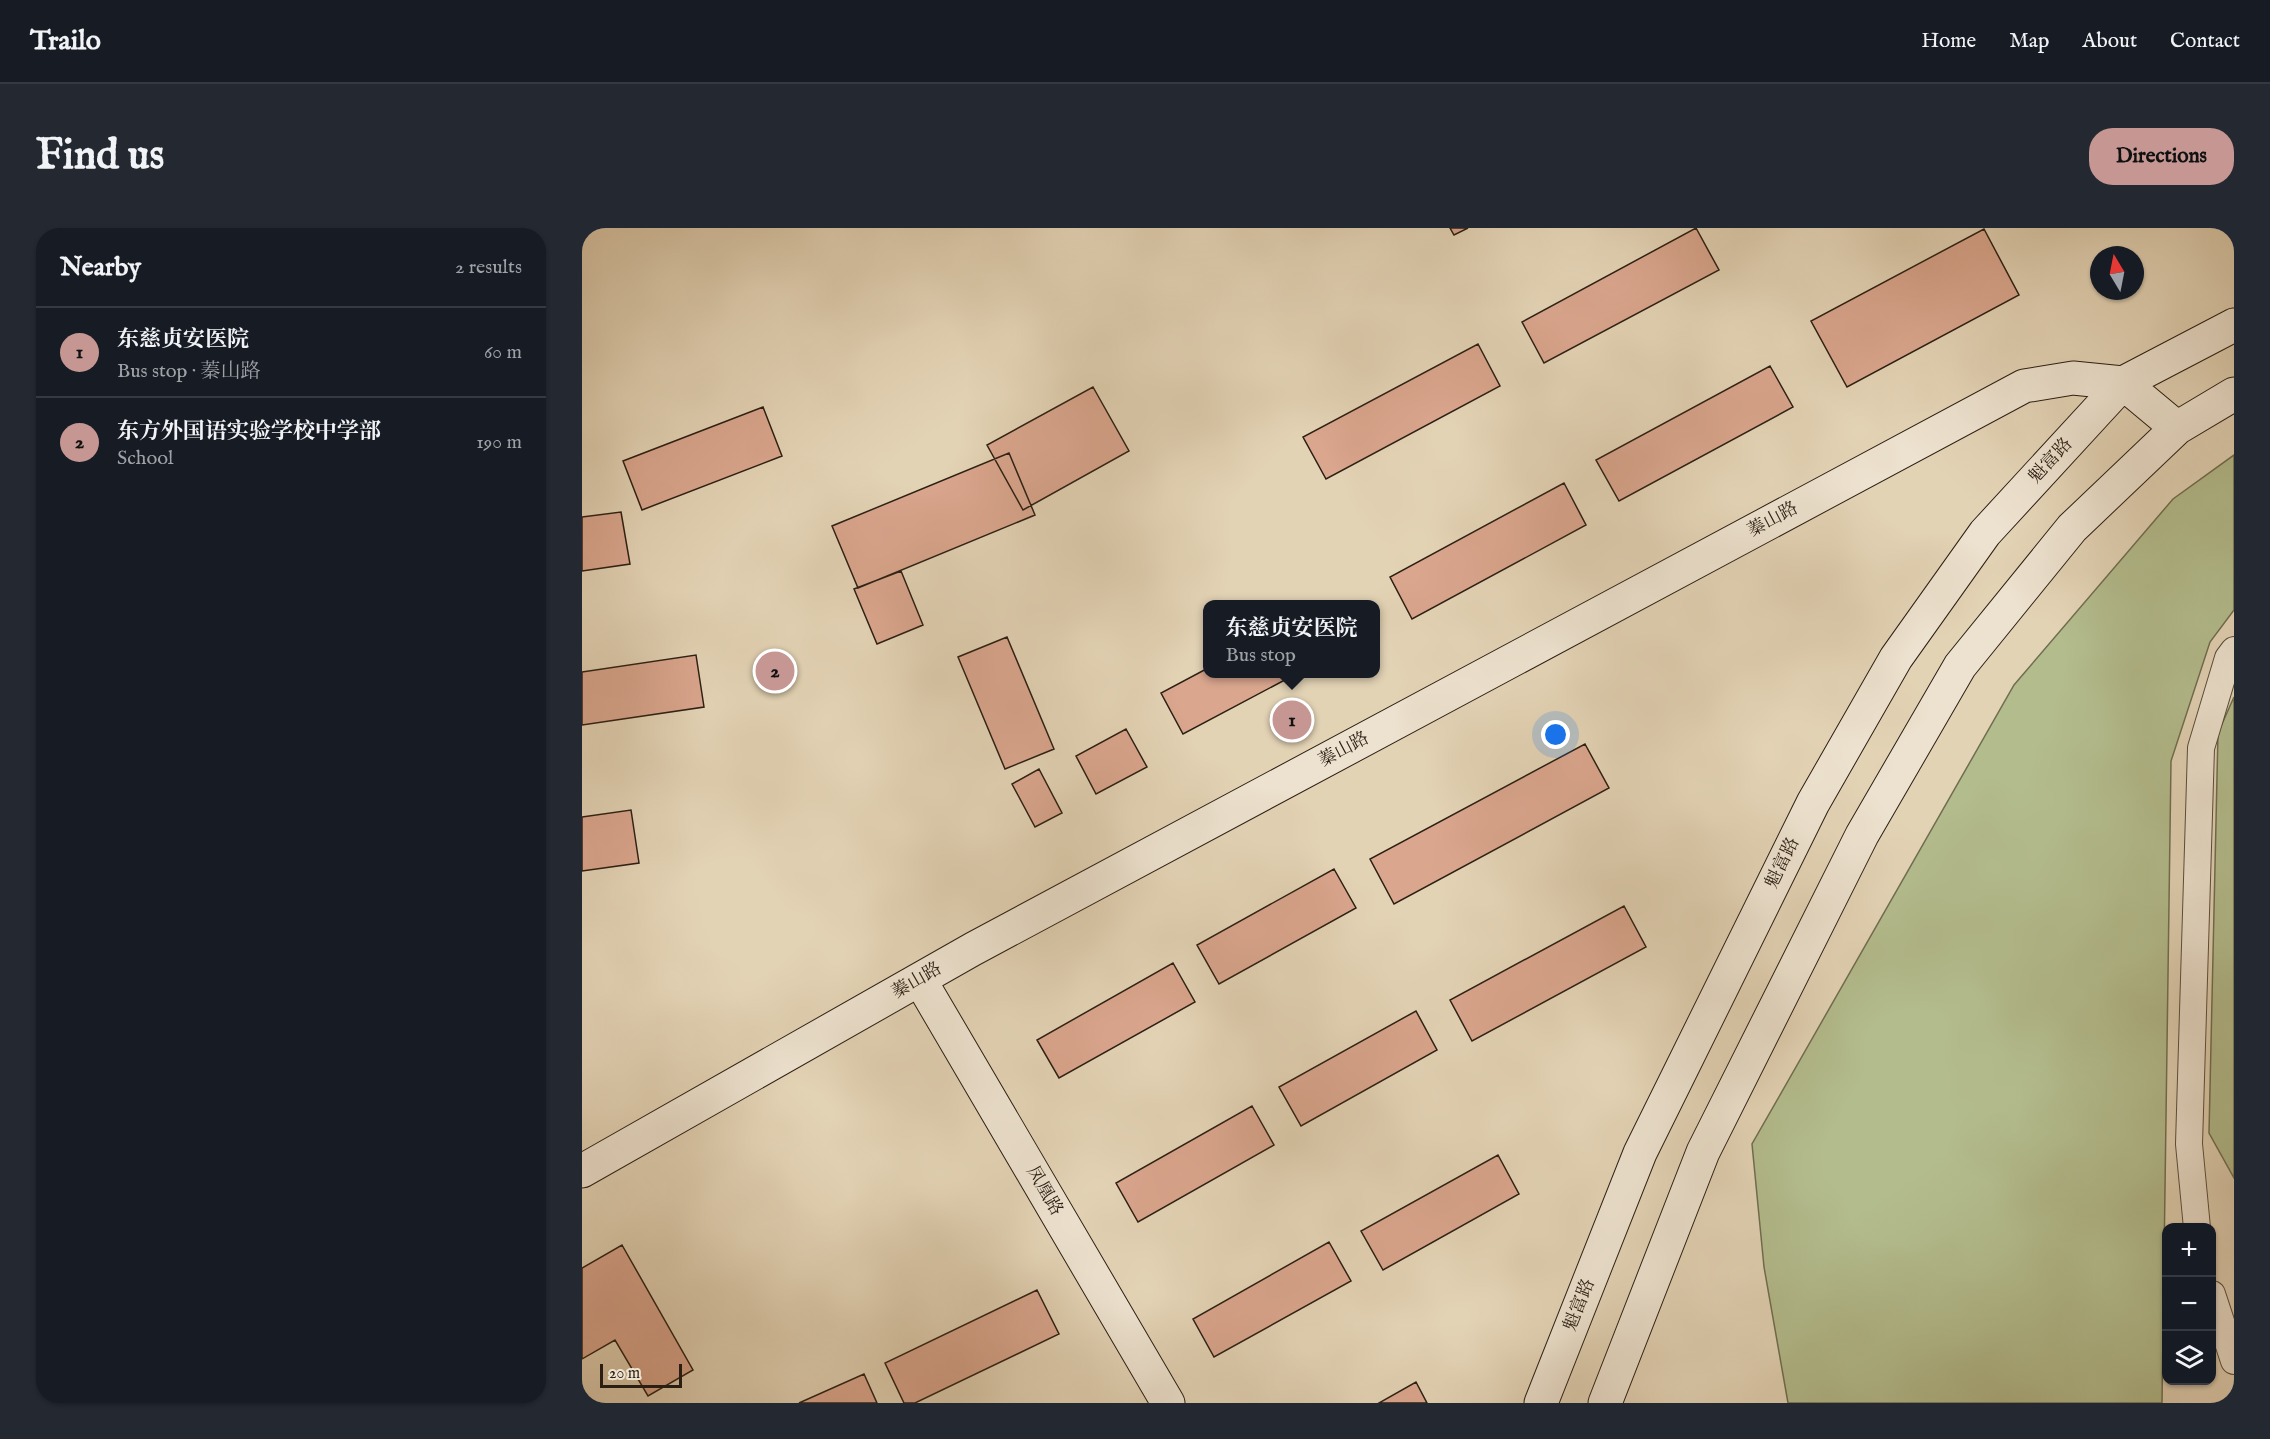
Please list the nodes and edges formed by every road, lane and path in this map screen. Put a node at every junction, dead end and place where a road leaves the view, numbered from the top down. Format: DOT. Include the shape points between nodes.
graph roads {
  1 [pos="2234,325"];
  2 [pos="2123,383"];
  3 [pos="2234,394"];
  4 [pos="2177,428"];
  5 [pos="2234,650"];
  6 [pos="920,980"];
  7 [pos="582,1171"];
  8 [pos="2197,1223"];
  9 [pos="2216,1309"];
  10 [pos="2234,1361"];
  11 [pos="1168,1403"];
  12 [pos="1541,1403"];
  13 [pos="1605,1403"];
  1 -- 2 [label="main road"];
  2 -- 4 [label="main road"];
  2 -- 6 [label="main road, 蓁山路" via="2073,378 2024,386"];
  2 -- 12 [label="main road, 魁富路" via="1985,533 1896,658 1854,730 1813,803 1640,1153"];
  3 -- 4 [label="main road"];
  4 -- 13 [label="main road" via="2072,528 1960,666 1862,835 1703,1152"];
  5 -- 8 [label="street" via="2228,658 2201,748 2189,1144"];
  6 -- 7 [label="main road, 蓁山路"];
  6 -- 11 [label="main road, 凤凰路"];
  9 -- 10 [label="street"];
}
